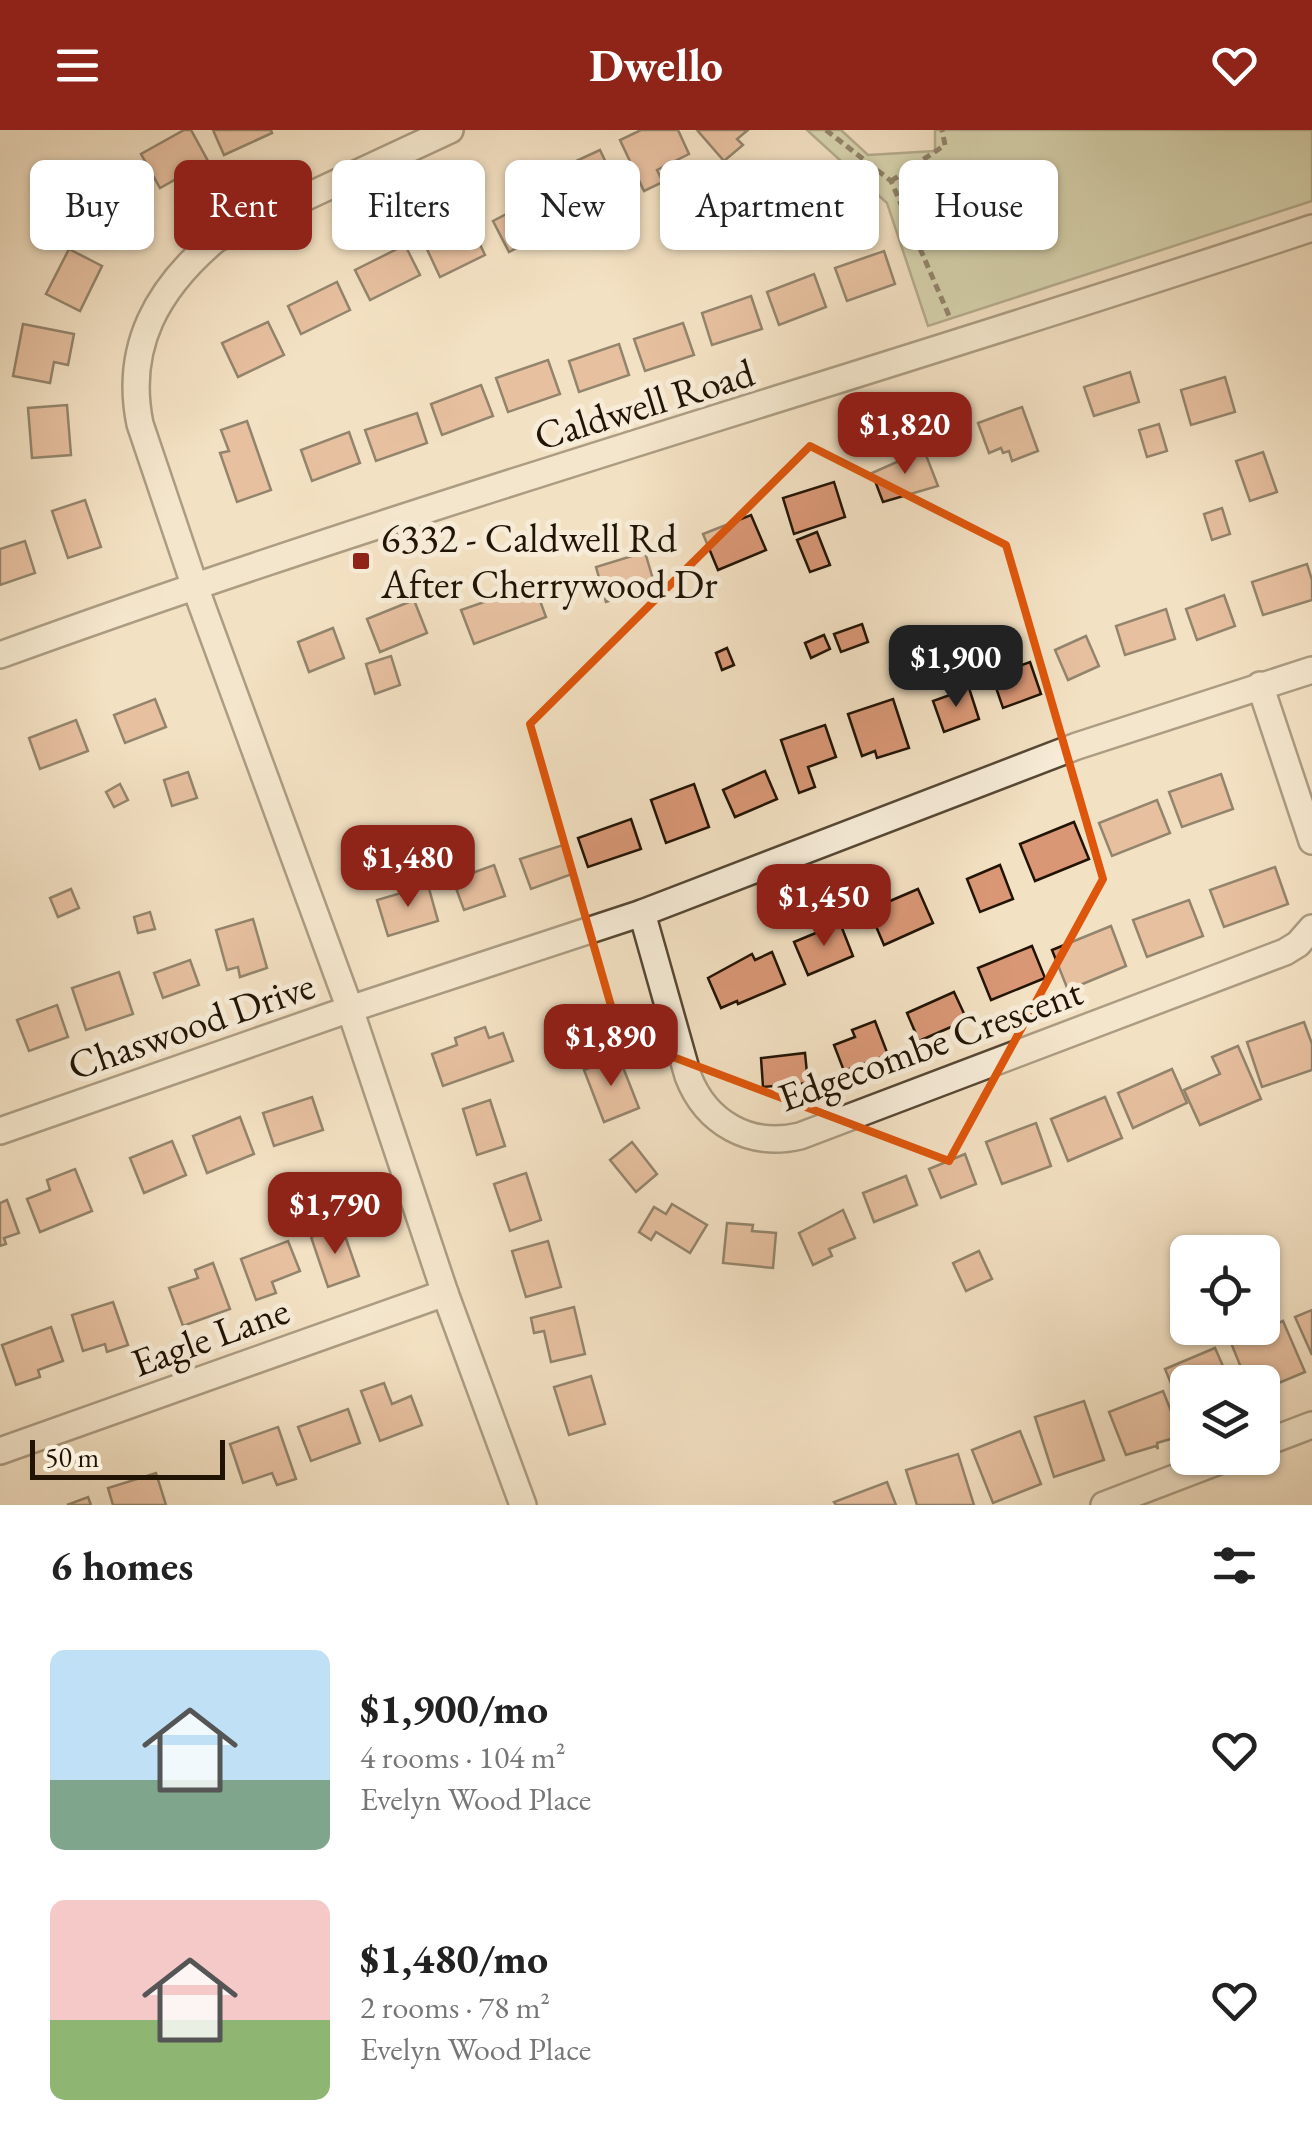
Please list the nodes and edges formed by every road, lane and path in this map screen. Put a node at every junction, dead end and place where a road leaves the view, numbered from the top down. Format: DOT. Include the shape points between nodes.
graph roads {
  1 [pos="450,130"];
  2 [pos="826,130"];
  3 [pos="942,130"];
  4 [pos="891,181"];
  5 [pos="1312,228"];
  6 [pos="961,343"];
  7 [pos="194,584"];
  8 [pos="0,655"];
  9 [pos="1312,670"];
  10 [pos="1260,686"];
  11 [pos="1312,841"];
  12 [pos="642,914"];
  13 [pos="1312,928"];
  14 [pos="350,1009"];
  15 [pos="0,1132"];
  16 [pos="444,1293"];
  17 [pos="1312,1425"];
  18 [pos="1280,1437"];
  19 [pos="0,1451"];
  20 [pos="1183,1475"];
  21 [pos="523,1505"];
  22 [pos="1104,1505"];
  1 -- 7 [label="street" via="216,239 159,299 140,355 136,400"];
  2 -- 4 [label="path"];
  3 -- 4 [label="path" via="945,145"];
  4 -- 6 [label="path"];
  5 -- 6 [label="street, Caldwell Road"];
  6 -- 7 [label="street, Caldwell Road"];
  7 -- 8 [label="street, Caldwell Road"];
  7 -- 14 [label="street"];
  9 -- 10 [label="street, Chaswood Drive"];
  10 -- 11 [label="street"];
  10 -- 12 [label="street, Chaswood Drive" via="1077,746"];
  12 -- 13 [label="street, Edgecombe Crescent" via="698,1097 736,1131 776,1140 1278,955"];
  12 -- 14 [label="street, Chaswood Drive"];
  14 -- 15 [label="street, Chaswood Drive"];
  14 -- 16 [label="street"];
  16 -- 19 [label="street, Eagle Lane"];
  16 -- 21 [label="street"];
  17 -- 18 [label="street"];
  20 -- 22 [label="street"];
}
